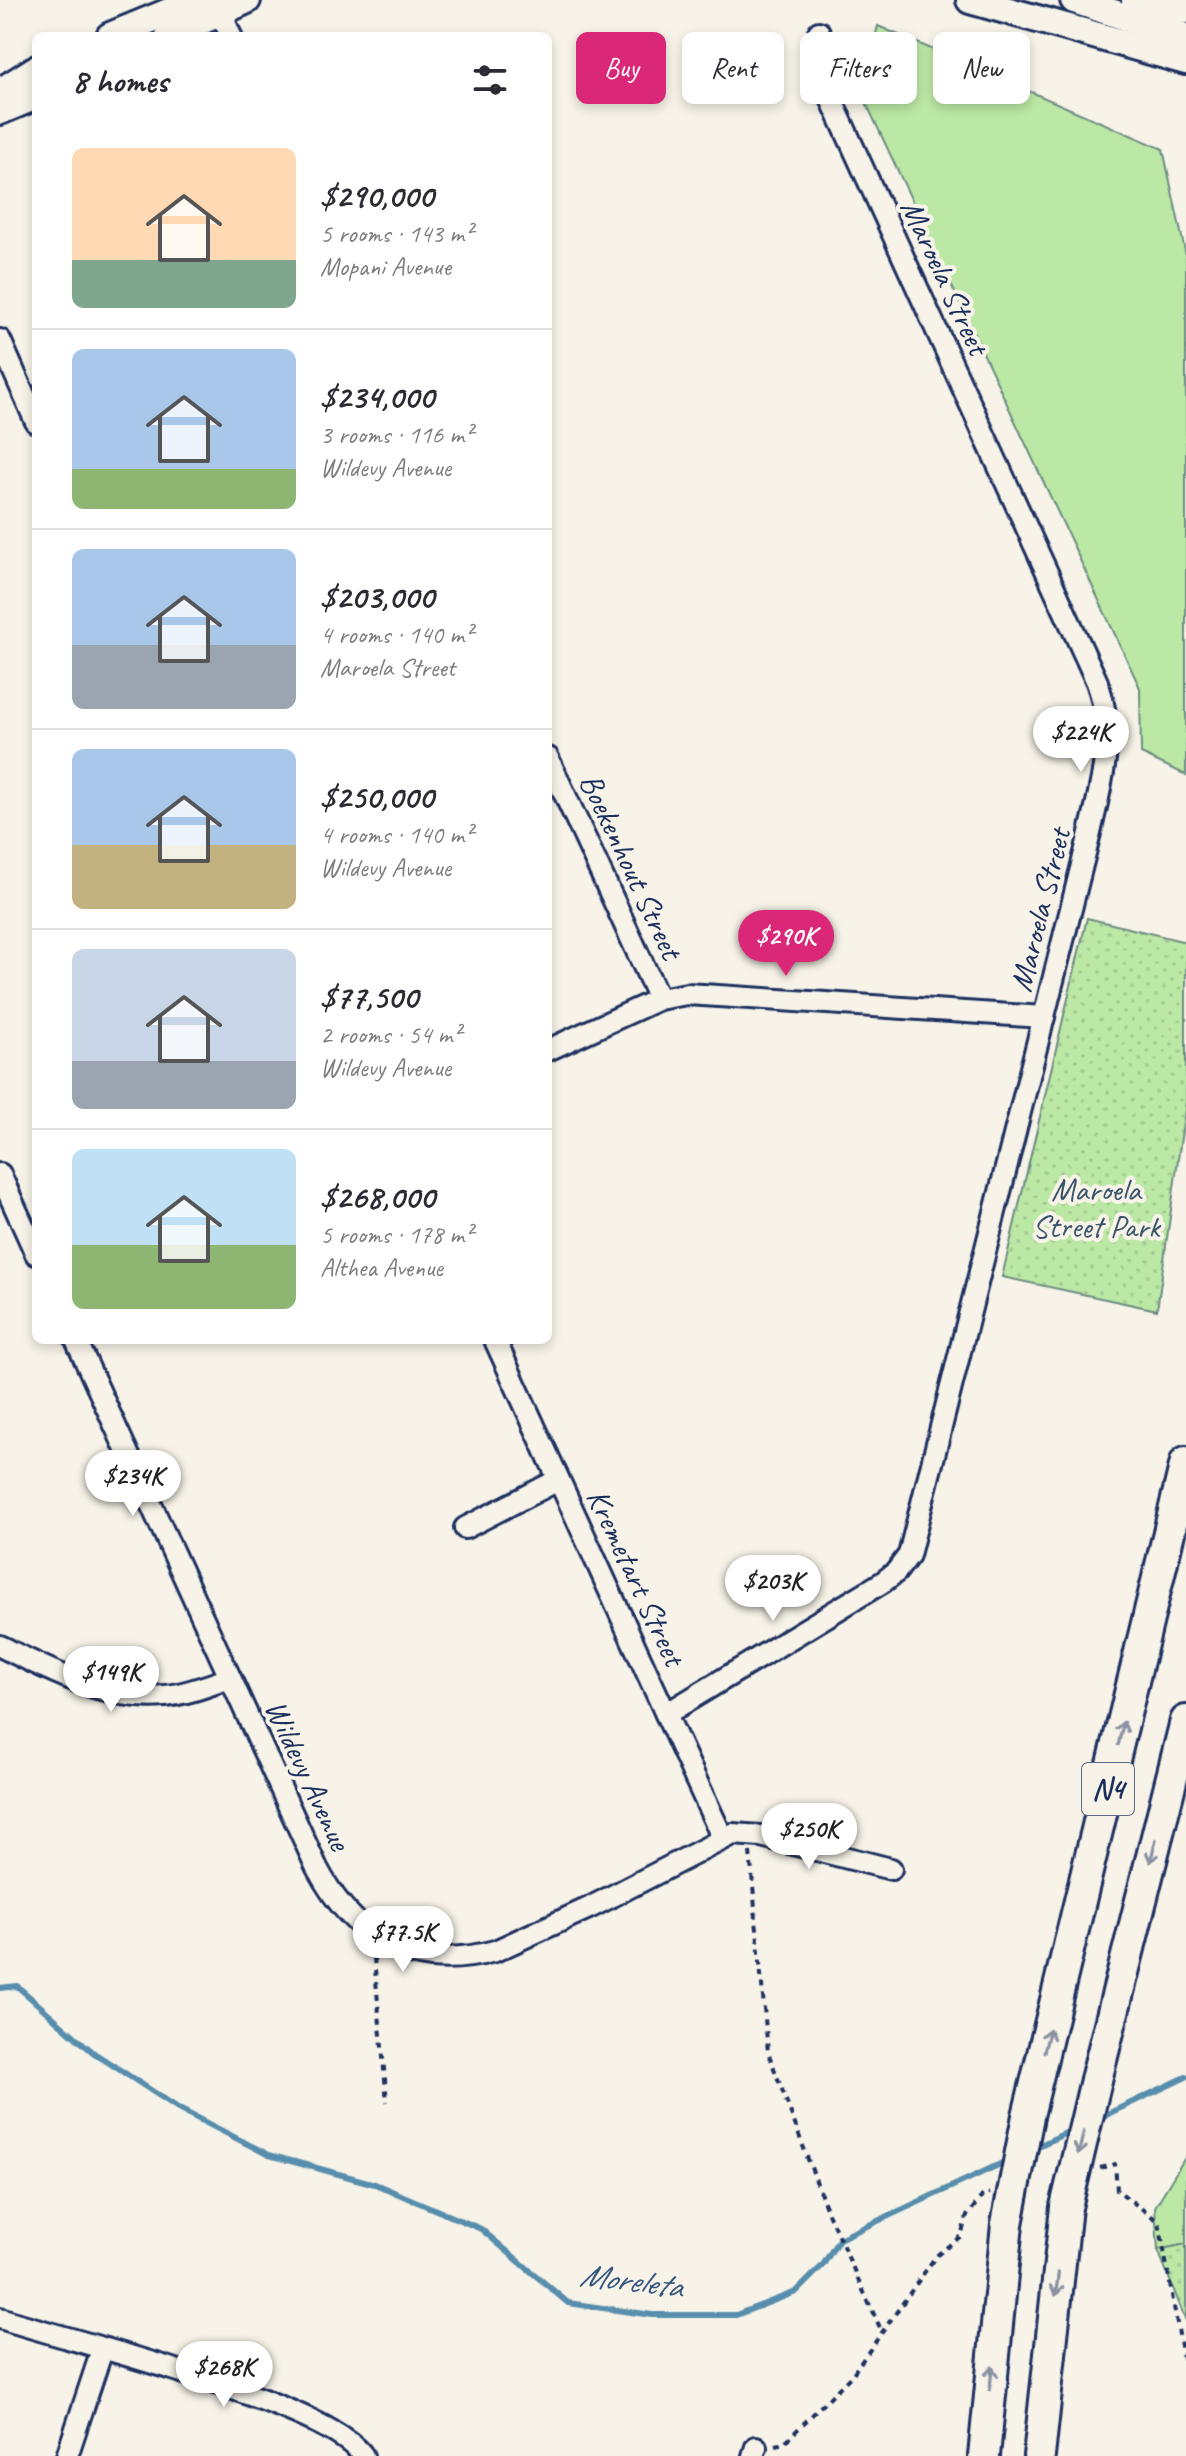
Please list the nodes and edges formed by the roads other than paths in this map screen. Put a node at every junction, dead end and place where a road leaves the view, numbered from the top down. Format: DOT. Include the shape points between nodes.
graph roads {
  1 [pos="247,0"];
  2 [pos="970,0"];
  3 [pos="1024,0"];
  4 [pos="1074,0"];
  5 [pos="1137,0"];
  6 [pos="1186,8"];
  7 [pos="210,13"];
  8 [pos="127,32"];
  9 [pos="176,32"];
  10 [pos="1182,51"];
  11 [pos="32,72"];
  12 [pos="0,92"];
  13 [pos="32,98"];
  14 [pos="832,104"];
  15 [pos="0,111"];
  16 [pos="0,340"];
  17 [pos="32,413"];
  18 [pos="552,767"];
  19 [pos="659,999"];
  20 [pos="1044,1017"];
  21 [pos="552,1048"];
  22 [pos="0,1174"];
  23 [pos="32,1245"];
  24 [pos="78,1344"];
  25 [pos="497,1344"];
  26 [pos="1186,1462"];
  27 [pos="558,1480"];
  28 [pos="465,1528"];
  29 [pos="0,1646"];
  30 [pos="230,1678"];
  31 [pos="666,1714"];
  32 [pos="1186,1721"];
  33 [pos="723,1839"];
  34 [pos="891,1869"];
  35 [pos="0,2318"];
  36 [pos="102,2350"];
  37 [pos="67,2456"];
  38 [pos="363,2456"];
  39 [pos="984,2456"];
  40 [pos="1039,2456"];
  1 -- 7 [label="main road"];
  2 -- 10 [label="main road"];
  3 -- 10 [label="main road"];
  4 -- 10 [label="main road"];
  5 -- 6 [label="highway"];
  7 -- 8 [label="main road"];
  7 -- 9 [label="main road"];
  11 -- 12 [label="main road"];
  13 -- 15 [label="main road"];
  14 -- 20 [label="street, Maroela Street" via="1106,707 1103,777"];
  16 -- 17 [label="street"];
  18 -- 19 [label="street, Boekenhout Street"];
  19 -- 20 [label="street" via="701,994"];
  19 -- 21 [label="street"];
  20 -- 31 [label="street, Maroela Street" via="906,1561 868,1592"];
  22 -- 23 [label="street"];
  24 -- 30 [label="street, Wildevy Avenue"];
  25 -- 27 [label="street, Kremetart Street"];
  39 -- 26 [label="highway, N4, one-way, bridge" via="1007,2224 1028,2116"];
  27 -- 28 [label="street"];
  27 -- 31 [label="street, Kremetart Street"];
  29 -- 30 [label="street" via="96,1687 131,1696 166,1696"];
  30 -- 33 [label="street, Wildevy Avenue" via="327,1887 349,1918 382,1942 432,1958 495,1951"];
  31 -- 33 [label="street, Kremetart Street"];
  32 -- 40 [label="highway, N4, one-way, bridge" via="1066,2207"];
  33 -- 34 [label="street, Wildevy Avenue" via="747,1833"];
  35 -- 36 [label="street"];
  36 -- 37 [label="street"];
  36 -- 38 [label="street" via="260,2399 346,2438"];
}
